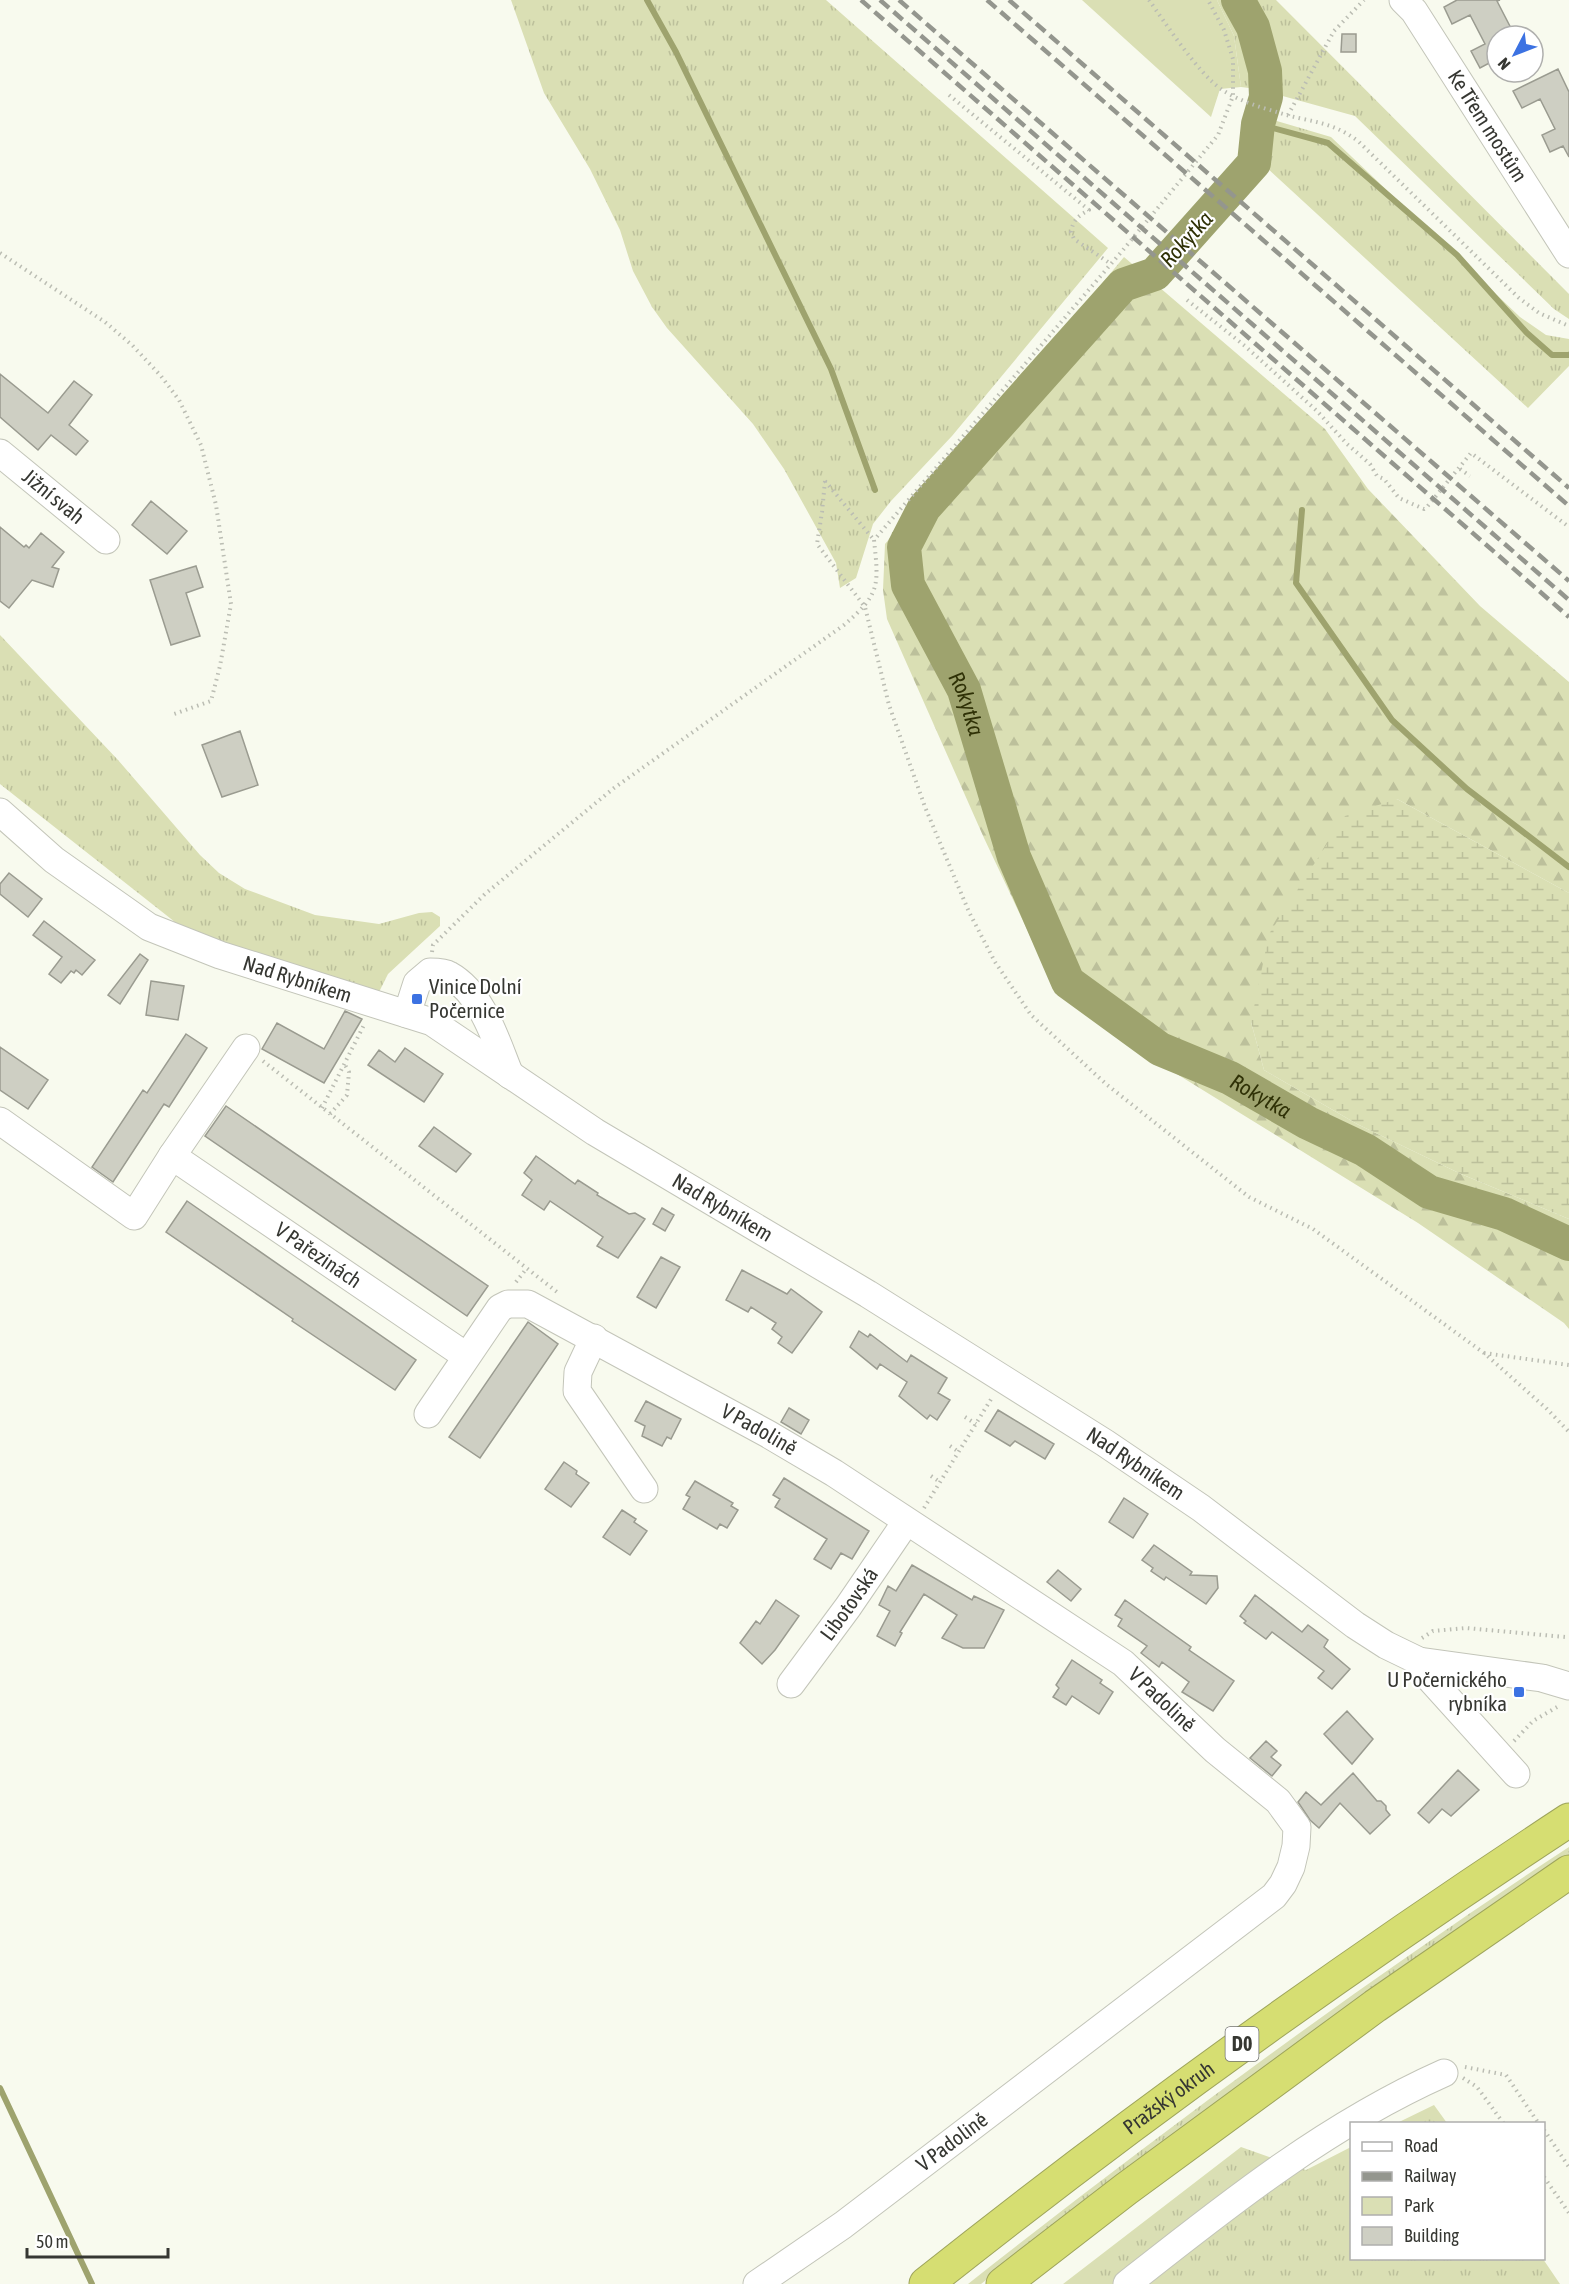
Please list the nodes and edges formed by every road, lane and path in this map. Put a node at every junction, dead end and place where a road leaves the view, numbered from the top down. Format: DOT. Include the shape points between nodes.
graph roads {
  1 [pos="1149,0"];
  2 [pos="1208,0"];
  3 [pos="1364,0"];
  4 [pos="1403,0"];
  5 [pos="950,95"];
  6 [pos="1233,96"];
  7 [pos="1288,115"];
  8 [pos="0,253"];
  9 [pos="1569,254"];
  10 [pos="1111,264"];
  11 [pos="1187,300"];
  12 [pos="1569,326"];
  13 [pos="0,453"];
  14 [pos="1460,469"];
  15 [pos="1470,476"];
  16 [pos="1569,527"];
  17 [pos="106,540"];
  18 [pos="874,540"];
  19 [pos="865,607"];
  20 [pos="174,714"];
  21 [pos="0,812"];
  22 [pos="430,972"];
  23 [pos="375,1004"];
  24 [pos="407,1014"];
  25 [pos="246,1048"];
  26 [pos="345,1065"];
  27 [pos="511,1076"];
  28 [pos="322,1108"];
  29 [pos="330,1114"];
  30 [pos="0,1121"];
  31 [pos="172,1156"];
  32 [pos="527,1268"];
  33 [pos="513,1286"];
  34 [pos="560,1295"];
  35 [pos="594,1338"];
  36 [pos="1484,1353"];
  37 [pos="466,1356"];
  38 [pos="1569,1365"];
  39 [pos="1002,1380"];
  40 [pos="428,1414"];
  41 [pos="965,1418"];
  42 [pos="976,1424"];
  43 [pos="1569,1432"];
  44 [pos="950,1446"];
  45 [pos="959,1452"];
  46 [pos="931,1476"];
  47 [pos="940,1482"];
  48 [pos="644,1489"];
  49 [pos="914,1517"];
  50 [pos="1565,1637"];
  51 [pos="1419,1661"];
  52 [pos="1471,1670"];
  53 [pos="791,1684"];
  54 [pos="1566,1695"];
  55 [pos="1454,1705"];
  56 [pos="1509,1765"];
  57 [pos="1569,1820"];
  58 [pos="1569,1872"];
  59 [pos="1444,2073"];
  60 [pos="1503,2122"];
  61 [pos="1538,2122"];
  62 [pos="1545,2131"];
  63 [pos="1569,2167"];
  64 [pos="1545,2178"];
  65 [pos="1569,2213"];
  66 [pos="757,2284"];
  67 [pos="926,2284"];
  68 [pos="1003,2284"];
  69 [pos="1127,2284"];
  1 -- 6 [label="path" via="1200,67 1220,89"];
  2 -- 6 [label="path" via="1224,30 1233,59"];
  3 -- 7 [label="path" via="1334,31"];
  4 -- 9 [label="street, Ke Třem mostům" via="1414,11"];
  5 -- 10 [label="path" via="1089,210 1077,217 1071,232 1074,239"];
  6 -- 7 [label="path"];
  6 -- 10 [label="path" via="1218,135"];
  7 -- 12 [label="path" via="1343,129 1519,298 1539,314"];
  8 -- 20 [label="path" via="105,322 132,345 179,400 201,445 216,505 231,604 211,701"];
  10 -- 18 [label="path"];
  11 -- 14 [label="path" via="1317,411 1399,498 1424,509"];
  13 -- 17 [label="street, Jižní svah"];
  14 -- 15 [label="path"];
  14 -- 16 [label="path" via="1471,453"];
  18 -- 19 [label="path" via="878,576"];
  18 -- 19 [label="path" via="825,481 817,544"];
  19 -- 22 [label="path" via="844,626 614,788 542,845 433,945"];
  19 -- 36 [label="path" via="889,705 925,807 969,912 995,962 1031,1015 1106,1084 1249,1197 1313,1229"];
  21 -- 23 [label="street, Nad Rybníkem" via="54,860 149,927 220,955"];
  22 -- 24 [label="street" via="417,983"];
  22 -- 27 [label="street" via="447,973 465,987 482,1010"];
  23 -- 24 [label="street, Nad Rybníkem"];
  23 -- 26 [label="path"];
  24 -- 27 [label="street, Nad Rybníkem" via="448,1031"];
  25 -- 28 [label="path"];
  25 -- 31 [label="street"];
  26 -- 28 [label="path"];
  26 -- 29 [label="path" via="349,1072 347,1095"];
  27 -- 39 [label="street, Nad Rybníkem" via="595,1132 868,1294"];
  28 -- 29 [label="path"];
  29 -- 32 [label="path"];
  30 -- 31 [label="street" via="134,1216"];
  31 -- 37 [label="street, V Pařezinách"];
  32 -- 33 [label="path"];
  32 -- 34 [label="path"];
  35 -- 37 [label="street, V Padolině" via="528,1304 508,1304 494,1315"];
  35 -- 48 [label="street" via="578,1372 577,1391"];
  35 -- 49 [label="street, V Padolině"];
  36 -- 38 [label="path"];
  36 -- 43 [label="path"];
  37 -- 40 [label="street, V Padolině"];
  39 -- 42 [label="path"];
  39 -- 51 [label="street, Nad Rybníkem" via="1105,1443 1201,1509 1355,1625"];
  41 -- 42 [label="path"];
  42 -- 45 [label="path"];
  44 -- 45 [label="path"];
  45 -- 47 [label="path"];
  46 -- 47 [label="path"];
  47 -- 49 [label="path"];
  49 -- 53 [label="street, Libotovská"];
  49 -- 66 [label="street, V Padolině" via="1123,1662 1215,1750 1278,1801 1297,1827 1296,1846 1283,1884 1274,1896 843,2224"];
  50 -- 51 [label="path" via="1466,1628 1434,1631 1422,1638"];
  51 -- 52 [label="street, Nad Rybníkem"];
  51 -- 55 [label="street, Nad Rybníkem" via="1423,1671"];
  52 -- 54 [label="street, Nad Rybníkem" via="1542,1678"];
  52 -- 55 [label="street"];
  54 -- 56 [label="path" via="1533,1721"];
  55 -- 56 [label="street, Nad Rybníkem"];
  57 -- 67 [label="highway, Pražský okruh / D0" via="1216,2063"];
  58 -- 68 [label="highway, D0" via="1356,2020 1125,2189"];
  59 -- 60 [label="path" via="1477,2087"];
  59 -- 61 [label="path" via="1461,2066 1506,2075"];
  59 -- 69 [label="street" via="1362,2114 1249,2188"];
  62 -- 63 [label="path"];
  64 -- 65 [label="path"];
}
